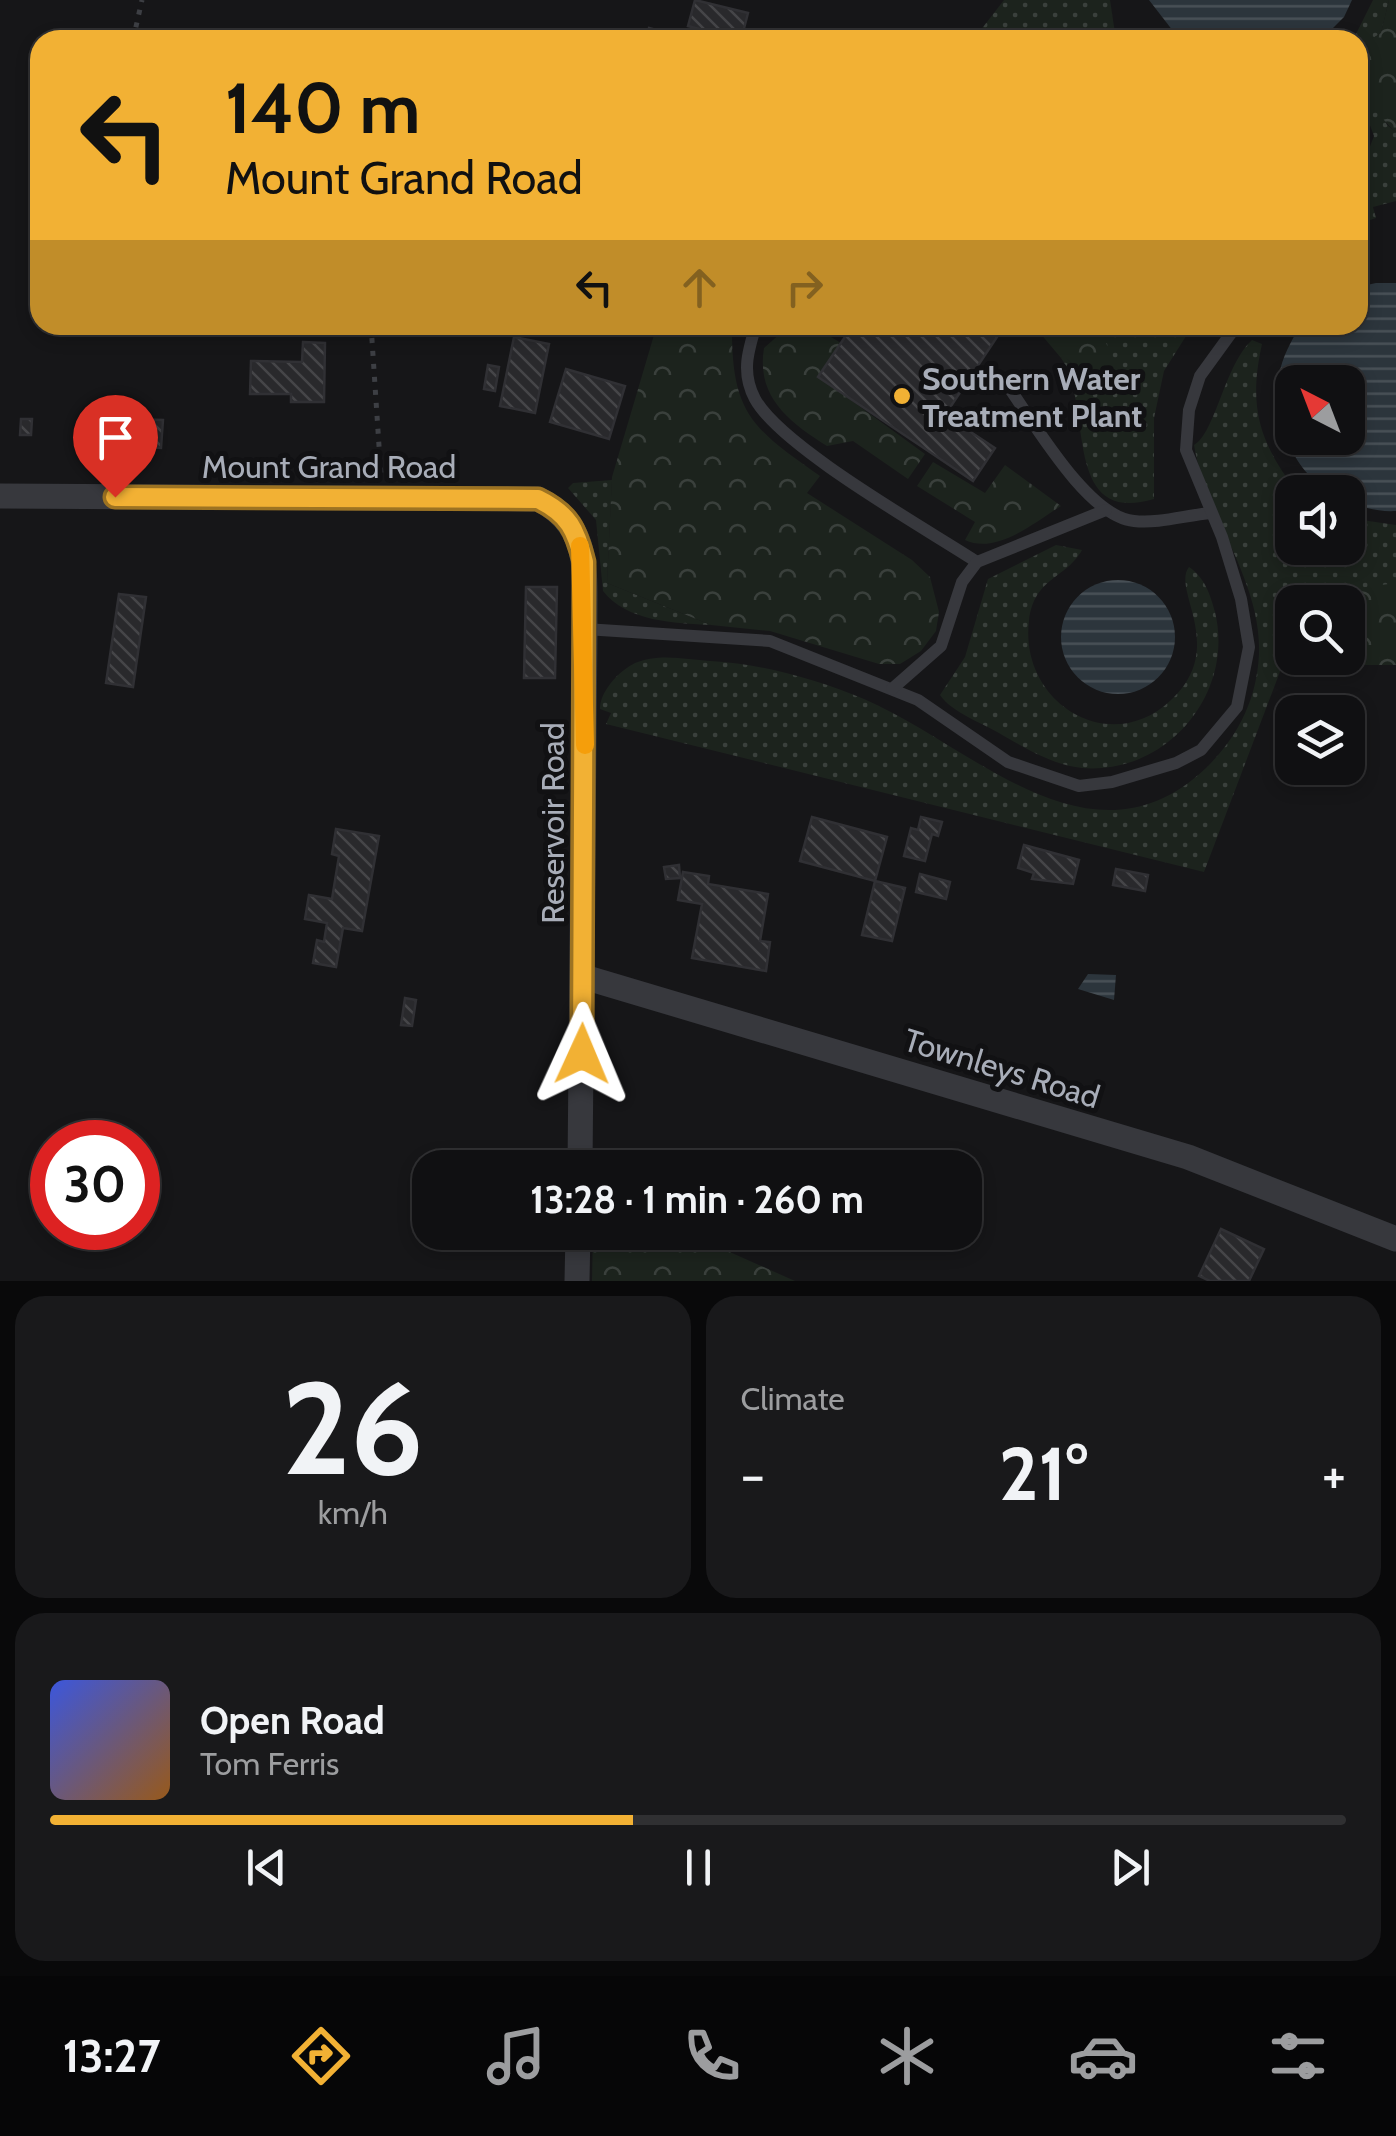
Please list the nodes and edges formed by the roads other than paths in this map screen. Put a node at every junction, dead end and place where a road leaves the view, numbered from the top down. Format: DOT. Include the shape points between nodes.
graph roads {
  1 [pos="753,335"];
  2 [pos="1230,335"];
  3 [pos="1004,382"];
  4 [pos="0,496"];
  5 [pos="538,499"];
  6 [pos="1106,510"];
  7 [pos="1211,513"];
  8 [pos="976,562"];
  9 [pos="585,630"];
  10 [pos="892,689"];
  11 [pos="584,978"];
  12 [pos="580,1150"];
  13 [pos="1396,1239"];
  14 [pos="578,1250"];
  15 [pos="577,1281"];
  1 -- 8 [label="lane" via="745,364 755,399 782,430"];
  2 -- 7 [label="lane" via="1200,376 1189,410 1186,450"];
  3 -- 6 [label="lane" via="1084,492"];
  4 -- 5 [label="street, Mount Grand Road"];
  5 -- 9 [label="street, Reservoir Road" via="564,511 577,534"];
  6 -- 7 [label="lane" via="1132,522"];
  6 -- 8 [label="lane"];
  7 -- 10 [label="lane" via="1241,599 1249,647 1237,707 1202,750 1176,764 1079,786 1008,762"];
  8 -- 10 [label="lane" via="962,582 941,646"];
  9 -- 10 [label="lane" via="770,640"];
  9 -- 11 [label="street, Reservoir Road"];
  11 -- 12 [label="street, Reservoir Road"];
  11 -- 13 [label="street, Townleys Road" via="1188,1157"];
  14 -- 15 [label="street"];
}
